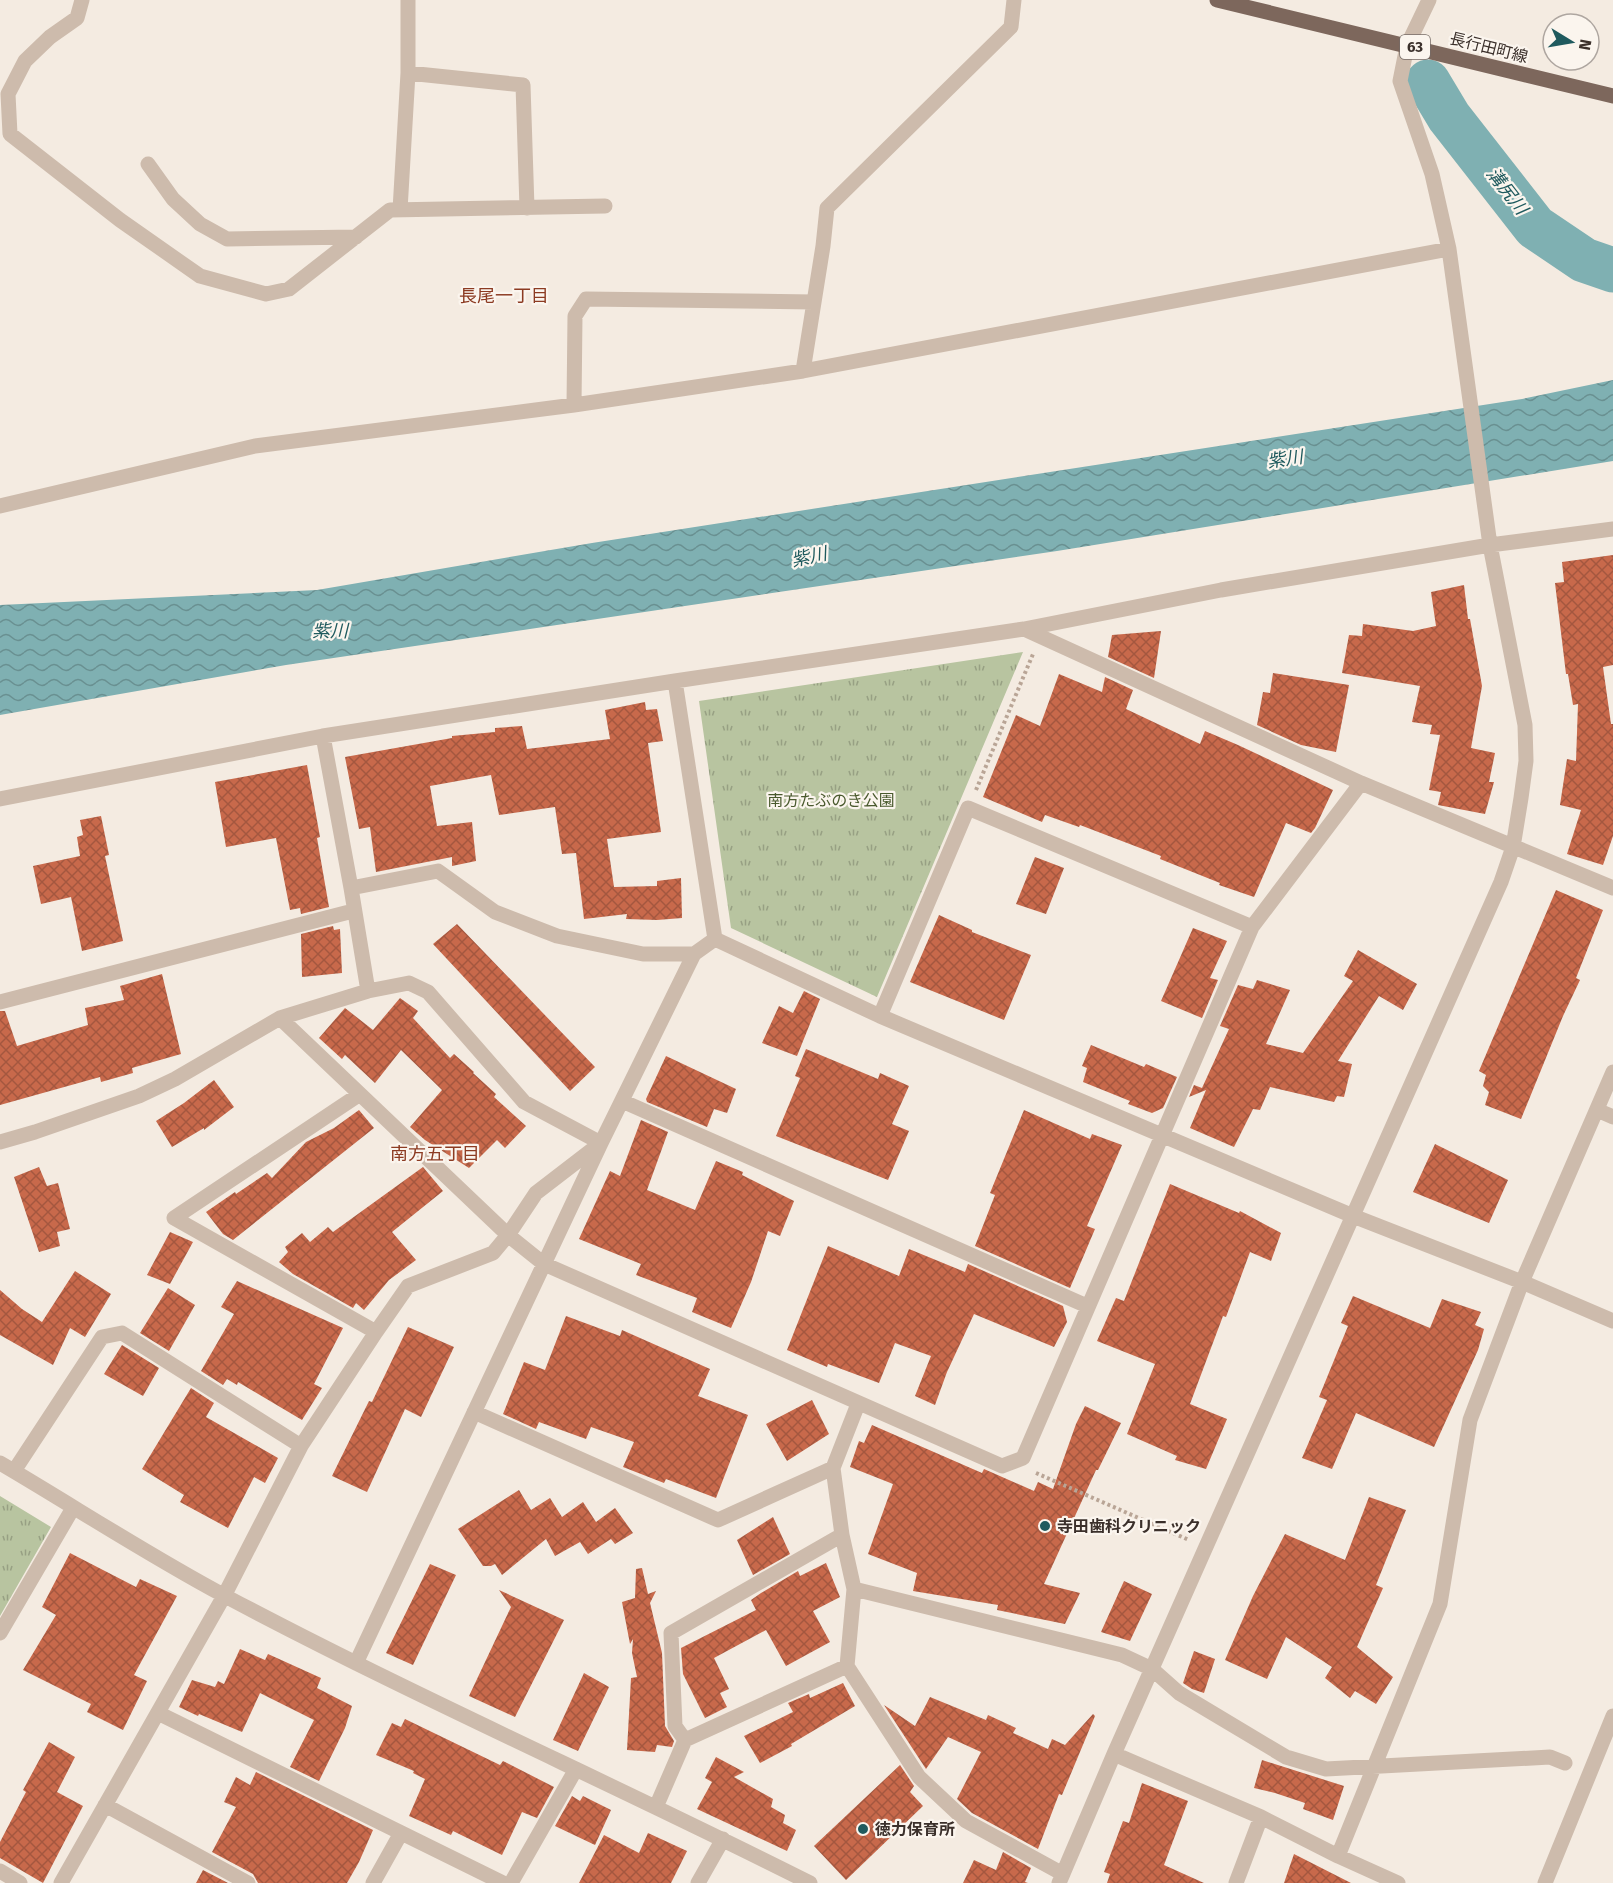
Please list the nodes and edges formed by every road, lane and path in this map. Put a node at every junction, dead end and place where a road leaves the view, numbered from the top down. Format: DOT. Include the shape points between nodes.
graph roads {
  1 [pos="82,0"];
  2 [pos="408,0"];
  3 [pos="1014,0"];
  4 [pos="1217,0"];
  5 [pos="1429,0"];
  6 [pos="1407,46"];
  7 [pos="408,73"];
  8 [pos="1613,96"];
  9 [pos="148,164"];
  10 [pos="605,206"];
  11 [pos="526,208"];
  12 [pos="400,210"];
  13 [pos="356,237"];
  14 [pos="1449,249"];
  15 [pos="814,302"];
  16 [pos="803,371"];
  17 [pos="574,405"];
  18 [pos="0,506"];
  19 [pos="1613,529"];
  20 [pos="1490,545"];
  21 [pos="1024,629"];
  22 [pos="1040,637"];
  23 [pos="675,681"];
  24 [pos="323,736"];
  25 [pos="1361,783"];
  26 [pos="0,799"];
  27 [pos="968,808"];
  28 [pos="1513,847"];
  29 [pos="351,888"];
  30 [pos="1613,888"];
  31 [pos="353,911"];
  32 [pos="1252,927"];
  33 [pos="715,939"];
  34 [pos="694,954"];
  35 [pos="368,991"];
  36 [pos="0,1002"];
  37 [pos="880,1016"];
  38 [pos="280,1018"];
  39 [pos="1613,1072"];
  40 [pos="360,1094"];
  41 [pos="622,1101"];
  42 [pos="1597,1110"];
  43 [pos="1613,1117"];
  44 [pos="1163,1135"];
  45 [pos="0,1142"];
  46 [pos="601,1143"];
  47 [pos="1353,1216"];
  48 [pos="508,1235"];
  49 [pos="544,1264"];
  50 [pos="1522,1282"];
  51 [pos="1087,1306"];
  52 [pos="1613,1321"];
  53 [pos="376,1332"];
  54 [pos="858,1404"];
  55 [pos="474,1412"];
  56 [pos="301,1446"];
  57 [pos="1012,1462"];
  58 [pos="0,1463"];
  59 [pos="833,1468"];
  60 [pos="14,1471"];
  61 [pos="73,1508"];
  62 [pos="842,1535"];
  63 [pos="1206,1547"];
  64 [pos="854,1589"];
  65 [pos="224,1596"];
  66 [pos="0,1633"];
  67 [pos="356,1663"];
  68 [pos="847,1666"];
  69 [pos="1152,1669"];
  70 [pos="158,1713"];
  71 [pos="1613,1716"];
  72 [pos="685,1740"];
  73 [pos="1114,1754"];
  74 [pos="1565,1763"];
  75 [pos="1373,1766"];
  76 [pos="576,1769"];
  77 [pos="105,1805"];
  78 [pos="656,1807"];
  79 [pos="1261,1817"];
  80 [pos="401,1833"];
  81 [pos="723,1839"];
  82 [pos="1338,1856"];
  83 [pos="0,1871"];
  84 [pos="1061,1878"];
  85 [pos="20,1883"];
  86 [pos="61,1883"];
  87 [pos="248,1883"];
  88 [pos="373,1883"];
  89 [pos="503,1883"];
  90 [pos="511,1883"];
  91 [pos="698,1883"];
  92 [pos="810,1883"];
  93 [pos="1236,1883"];
  94 [pos="1398,1883"];
  95 [pos="1545,1883"];
  1 -- 13 [label="street" via="77,18 25,61 8,94 10,134 120,220 200,276 266,294 289,289"];
  2 -- 7 [label="street"];
  3 -- 15 [label="street" via="1011,27 826,208"];
  4 -- 6 [label="main road, 長行田町線 / 63"];
  5 -- 6 [label="street"];
  6 -- 8 [label="main road, 長行田町線 / 63"];
  6 -- 14 [label="street" via="1400,81 1432,174"];
  7 -- 11 [label="street" via="523,85"];
  7 -- 12 [label="street"];
  9 -- 13 [label="street" via="173,199 200,224 226,239"];
  10 -- 11 [label="street"];
  11 -- 12 [label="street"];
  12 -- 13 [label="street" via="390,210"];
  14 -- 16 [label="street"];
  14 -- 20 [label="street"];
  15 -- 16 [label="street"];
  15 -- 17 [label="street" via="586,298 575,316"];
  16 -- 17 [label="street"];
  17 -- 18 [label="street" via="255,446"];
  19 -- 20 [label="street"];
  20 -- 21 [label="street" via="1221,590"];
  20 -- 28 [label="street" via="1525,725 1526,761"];
  21 -- 22 [label="street"];
  21 -- 23 [label="street"];
  22 -- 25 [label="street"];
  22 -- 27 [label="path"];
  23 -- 24 [label="street"];
  23 -- 33 [label="street"];
  24 -- 26 [label="street"];
  24 -- 29 [label="street"];
  25 -- 28 [label="street"];
  25 -- 32 [label="street"];
  27 -- 32 [label="street"];
  27 -- 37 [label="street"];
  28 -- 30 [label="street"];
  28 -- 47 [label="street" via="1502,882"];
  29 -- 31 [label="street"];
  29 -- 34 [label="street" via="438,871 495,912 558,936 643,954"];
  31 -- 35 [label="street"];
  31 -- 36 [label="street"];
  32 -- 44 [label="street"];
  33 -- 34 [label="street"];
  33 -- 37 [label="street"];
  34 -- 41 [label="street"];
  35 -- 38 [label="street"];
  35 -- 46 [label="street" via="408,983 428,992 524,1102"];
  37 -- 44 [label="street"];
  38 -- 40 [label="street"];
  38 -- 45 [label="street" via="139,1096"];
  39 -- 42 [label="street"];
  40 -- 48 [label="street"];
  40 -- 53 [label="street" via="174,1218"];
  41 -- 46 [label="street"];
  41 -- 51 [label="street"];
  42 -- 43 [label="street"];
  42 -- 50 [label="street"];
  44 -- 47 [label="street"];
  44 -- 51 [label="street"];
  46 -- 48 [label="street" via="536,1193"];
  46 -- 49 [label="street"];
  47 -- 50 [label="street"];
  47 -- 63 [label="street"];
  48 -- 49 [label="street"];
  48 -- 53 [label="street" via="493,1252 408,1286"];
  49 -- 54 [label="street"];
  49 -- 55 [label="street"];
  50 -- 52 [label="street"];
  50 -- 75 [label="street" via="1470,1420 1440,1604"];
  51 -- 57 [label="street" via="1023,1458"];
  53 -- 56 [label="street"];
  54 -- 57 [label="street" via="1002,1466"];
  54 -- 59 [label="street"];
  55 -- 59 [label="street" via="718,1520"];
  55 -- 67 [label="street"];
  56 -- 60 [label="street" via="122,1333 102,1337"];
  56 -- 65 [label="street"];
  57 -- 63 [label="path"];
  58 -- 60 [label="street"];
  59 -- 62 [label="street"];
  60 -- 61 [label="street"];
  61 -- 65 [label="street"];
  61 -- 66 [label="street"];
  62 -- 64 [label="street"];
  62 -- 72 [label="street" via="671,1633 675,1726"];
  63 -- 69 [label="street"];
  64 -- 68 [label="street"];
  64 -- 69 [label="street" via="1122,1655"];
  65 -- 67 [label="street"];
  65 -- 70 [label="street"];
  67 -- 76 [label="street"];
  68 -- 72 [label="street"];
  68 -- 84 [label="street" via="919,1777 966,1821"];
  69 -- 73 [label="street"];
  69 -- 75 [label="street" via="1179,1693 1286,1757 1326,1769"];
  70 -- 77 [label="street"];
  70 -- 80 [label="street"];
  71 -- 95 [label="street"];
  72 -- 78 [label="street"];
  73 -- 79 [label="street"];
  73 -- 84 [label="street"];
  74 -- 75 [label="street" via="1550,1756"];
  75 -- 82 [label="street"];
  76 -- 78 [label="street"];
  76 -- 90 [label="street"];
  77 -- 86 [label="street"];
  77 -- 87 [label="street"];
  78 -- 81 [label="street"];
  79 -- 82 [label="street"];
  79 -- 93 [label="street"];
  80 -- 88 [label="street"];
  80 -- 89 [label="street"];
  81 -- 91 [label="street"];
  81 -- 92 [label="street"];
  82 -- 94 [label="street"];
  83 -- 85 [label="street"];
}
